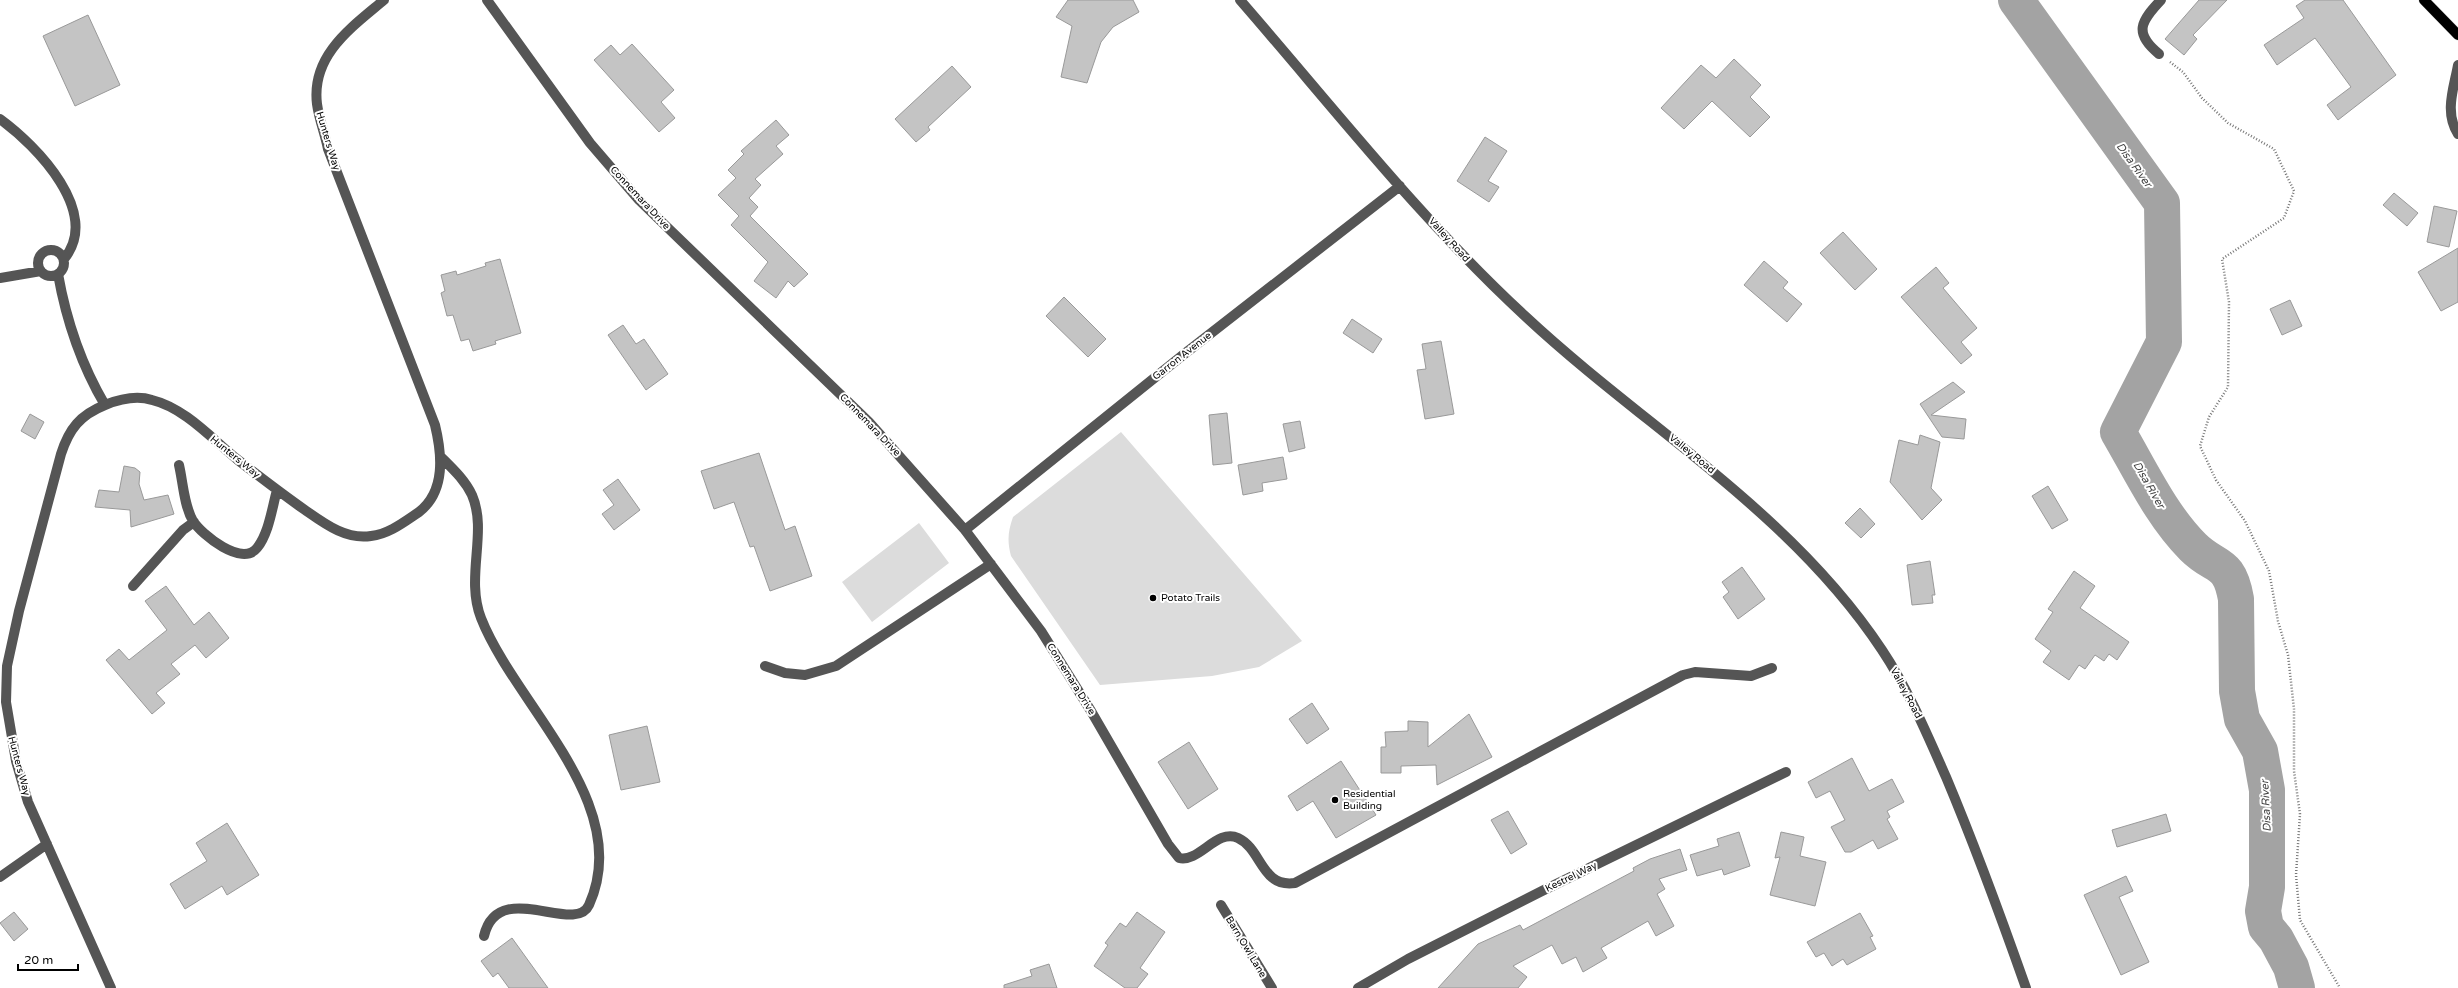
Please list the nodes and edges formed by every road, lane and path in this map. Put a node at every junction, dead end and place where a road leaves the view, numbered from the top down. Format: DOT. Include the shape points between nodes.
graph roads {
  1 [pos="384,0"];
  2 [pos="487,0"];
  3 [pos="1240,0"];
  4 [pos="2161,0"];
  5 [pos="2424,0"];
  6 [pos="2458,35"];
  7 [pos="2159,54"];
  8 [pos="2458,65"];
  9 [pos="0,119"];
  10 [pos="2458,134"];
  11 [pos="1400,186"];
  12 [pos="64,259"];
  13 [pos="41,271"];
  14 [pos="58,274"];
  15 [pos="0,278"];
  16 [pos="105,405"];
  17 [pos="441,457"];
  18 [pos="179,465"];
  19 [pos="277,490"];
  20 [pos="194,522"];
  21 [pos="966,530"];
  22 [pos="991,564"];
  23 [pos="133,586"];
  24 [pos="765,666"];
  25 [pos="1772,668"];
  26 [pos="3,702"];
  27 [pos="1786,772"];
  28 [pos="47,844"];
  29 [pos="0,877"];
  30 [pos="1221,905"];
  31 [pos="484,936"];
  32 [pos="111,988"];
  33 [pos="1272,988"];
  34 [pos="1358,988"];
  35 [pos="2026,988"];
  36 [pos="2340,988"];
  1 -- 17 [label="street, Hunters Way" via="342,34 331,48 319,77 317,103 328,149 435,425"];
  2 -- 21 [label="street, Connemara Drive" via="590,143 639,200 869,422"];
  3 -- 11 [label="street, Valley Road"];
  4 -- 7 [label="street" via="2144,20 2142,32 2145,42"];
  5 -- 6 [label="main road"];
  7 -- 36 [label="path" via="2183,72 2202,98 2228,123 2274,149 2294,191 2284,218 2222,259 2229,302 2228,387 2209,417 2200,446 2216,480 2244,521 2269,571 2278,621 2288,655 2294,709 2294,771 2300,814 2296,874 2300,920"];
  8 -- 10 [label="street" via="2450,111 2452,123"];
  9 -- 12 [label="street" via="53,171 71,201 76,240"];
  11 -- 21 [label="street, Garron Avenue" via="1183,355"];
  11 -- 35 [label="street, Valley Road" via="1456,248 1526,317 1588,372 1701,461 1775,524 1840,594 1882,650 1915,709 1968,832"];
  12 -- 13 [label="street" via="57,250 45,251 38,260"];
  12 -- 14 [label="street" via="62,271"];
  13 -- 14 [label="street" via="52,276"];
  13 -- 15 [label="street"];
  14 -- 16 [label="street" via="62,297 83,359"];
  16 -- 19 [label="street, Hunters Way" via="124,399 142,398 178,410"];
  16 -- 26 [label="street, Hunters Way" via="84,416 74,425 66,438 19,611 7,666"];
  17 -- 19 [label="street, Hunters Way" via="433,494 422,509 400,525 370,536 344,534 324,524"];
  17 -- 31 [label="street" via="462,478 477,510 475,587 481,617 589,803 597,826 600,848 594,890 585,912 573,916 533,908 511,910 489,922"];
  18 -- 20 [label="street" via="188,508"];
  19 -- 20 [label="street" via="265,533 257,549 250,554 226,548"];
  20 -- 23 [label="street" via="183,530"];
  21 -- 22 [label="street, Connemara Drive"];
  22 -- 24 [label="street" via="836,666 805,675"];
  22 -- 25 [label="street, Connemara Drive" via="1041,631 1175,855 1181,859 1226,837 1238,838 1275,881 1283,884 1295,883 1683,675 1695,672 1751,676"];
  26 -- 28 [label="street, Hunters Way" via="21,781"];
  27 -- 34 [label="street, Kestrel Way" via="1542,891 1408,959"];
  28 -- 29 [label="street"];
  28 -- 32 [label="street, Hunters Way"];
  30 -- 33 [label="street, Barn Owl Lane"];
}
